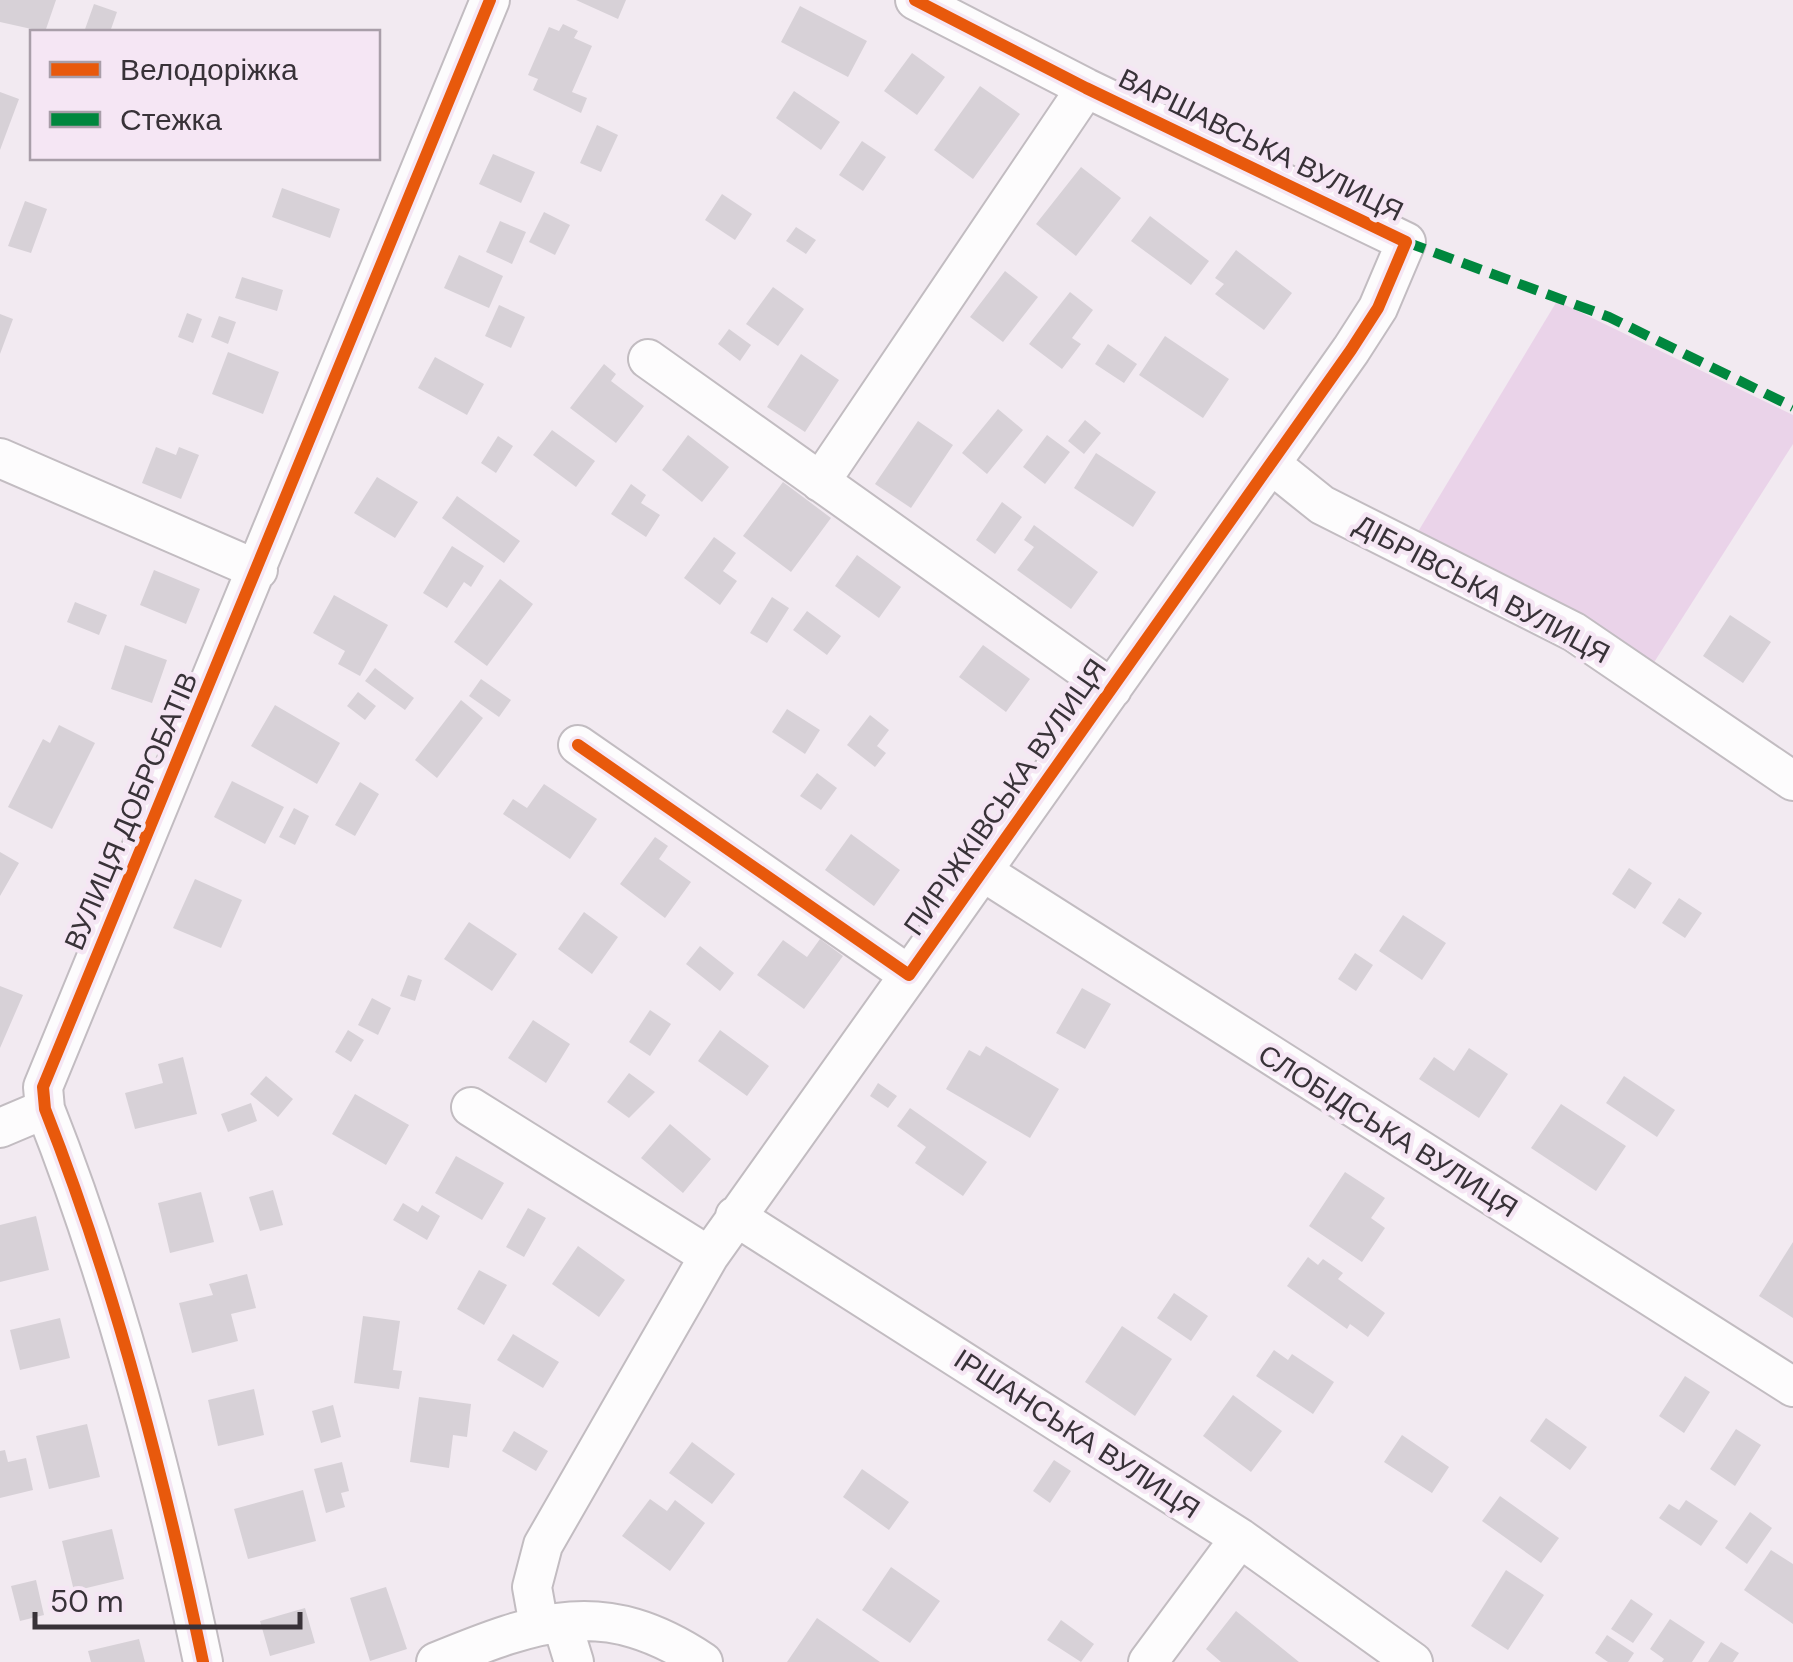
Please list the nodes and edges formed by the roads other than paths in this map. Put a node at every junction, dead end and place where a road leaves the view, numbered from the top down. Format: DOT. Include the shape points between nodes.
graph roads {
  1 [pos="490,0"];
  2 [pos="915,0"];
  3 [pos="1086,88"];
  4 [pos="648,360"];
  5 [pos="0,458"];
  6 [pos="1271,464"];
  7 [pos="820,482"];
  8 [pos="258,570"];
  9 [pos="1112,689"];
  10 [pos="578,745"];
  11 [pos="1793,781"];
  12 [pos="985,873"];
  13 [pos="909,975"];
  14 [pos="471,1107"];
  15 [pos="45,1108"];
  16 [pos="0,1128"];
  17 [pos="734,1216"];
  18 [pos="709,1256"];
  19 [pos="1793,1387"];
  20 [pos="1240,1538"];
  21 [pos="551,1625"];
  22 [pos="203,1662"];
  23 [pos="436,1662"];
  24 [pos="574,1662"];
  25 [pos="703,1662"];
  26 [pos="1148,1662"];
  27 [pos="1413,1662"];
  1 -- 8 [label="street, ВУЛИЦЯ ДОБРОБАТІВ"];
  2 -- 3 [label="street, ВАРШАВСЬКА ВУЛИЦЯ"];
  3 -- 6 [label="street, ВАРШАВСЬКА ВУЛИЦЯ" via="1406,242 1368,324"];
  3 -- 7 [label="street"];
  4 -- 7 [label="street, ПИРІЖКІВСЬКА ВУЛИЦЯ"];
  5 -- 8 [label="street"];
  6 -- 9 [label="street, ПИРІЖКІВСЬКА ВУЛИЦЯ"];
  6 -- 11 [label="street, ДІБРІВСЬКА ВУЛИЦЯ" via="1322,504 1574,632"];
  7 -- 9 [label="street, ПИРІЖКІВСЬКА ВУЛИЦЯ"];
  8 -- 15 [label="street, ВУЛИЦЯ ДОБРОБАТІВ" via="48,1072"];
  9 -- 12 [label="street, ПИРІЖКІВСЬКА ВУЛИЦЯ"];
  10 -- 13 [label="street, ПИРІЖКІВСЬКА ВУЛИЦЯ"];
  12 -- 13 [label="street, ПИРІЖКІВСЬКА ВУЛИЦЯ"];
  12 -- 19 [label="street, СЛОБІДСЬКА ВУЛИЦЯ"];
  13 -- 17 [label="street, ПИРІЖКІВСЬКА ВУЛИЦЯ"];
  14 -- 18 [label="street"];
  15 -- 16 [label="street"];
  15 -- 22 [label="street" via="114,1316 172,1520"];
  17 -- 18 [label="street, ПИРІЖКІВСЬКА ВУЛИЦЯ"];
  17 -- 20 [label="street, ІРШАНСЬКА ВУЛИЦЯ"];
  18 -- 21 [label="street, ПИРІЖКІВСЬКА ВУЛИЦЯ" via="543,1545 532,1586"];
  20 -- 26 [label="street"];
  20 -- 27 [label="street, ІРШАНСЬКА ВУЛИЦЯ"];
  21 -- 23 [label="street"];
  21 -- 24 [label="street, ПИРІЖКІВСЬКА ВУЛИЦЯ"];
  21 -- 25 [label="street" via="640,1626"];
}
